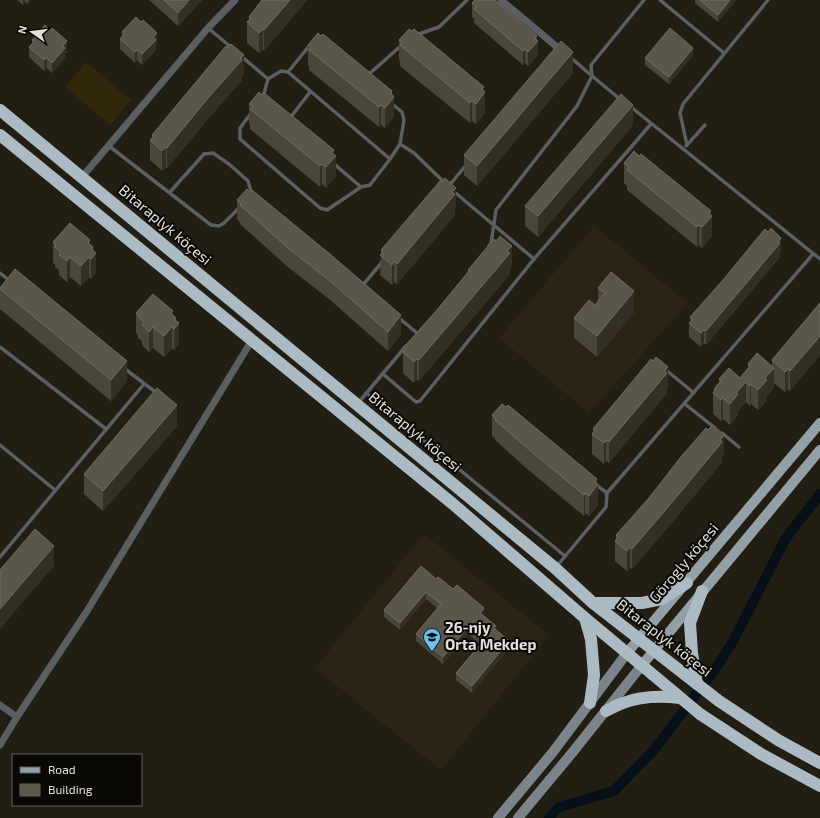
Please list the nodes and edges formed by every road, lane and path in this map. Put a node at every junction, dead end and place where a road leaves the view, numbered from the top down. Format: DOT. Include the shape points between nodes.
graph roads {
  1 [pos="236,0"];
  2 [pos="467,0"];
  3 [pos="501,0"];
  4 [pos="644,0"];
  5 [pos="660,0"];
  6 [pos="768,0"];
  7 [pos="208,28"];
  8 [pos="413,37"];
  9 [pos="409,40"];
  10 [pos="316,44"];
  11 [pos="724,53"];
  12 [pos="561,55"];
  13 [pos="288,72"];
  14 [pos="592,76"];
  15 [pos="268,79"];
  16 [pos="363,79"];
  17 [pos="310,92"];
  18 [pos="385,98"];
  19 [pos="262,100"];
  20 [pos="0,110"];
  21 [pos="253,111"];
  22 [pos="287,122"];
  23 [pos="651,124"];
  24 [pos="705,125"];
  25 [pos="0,135"];
  26 [pos="400,144"];
  27 [pos="687,145"];
  28 [pos="108,146"];
  29 [pos="683,149"];
  30 [pos="327,157"];
  31 [pos="390,159"];
  32 [pos="468,163"];
  33 [pos="82,177"];
  34 [pos="361,187"];
  35 [pos="446,188"];
  36 [pos="170,192"];
  37 [pos="247,199"];
  38 [pos="243,204"];
  39 [pos="494,225"];
  40 [pos="486,250"];
  41 [pos="813,254"];
  42 [pos="387,257"];
  43 [pos="534,259"];
  44 [pos="820,259"];
  45 [pos="0,273"];
  46 [pos="12,283"];
  47 [pos="367,291"];
  48 [pos="395,314"];
  49 [pos="422,327"];
  50 [pos="417,333"];
  51 [pos="412,339"];
  52 [pos="252,340"];
  53 [pos="407,345"];
  54 [pos="0,347"];
  55 [pos="119,364"];
  56 [pos="662,367"];
  57 [pos="383,374"];
  58 [pos="144,384"];
  59 [pos="366,393"];
  60 [pos="694,393"];
  61 [pos="160,396"];
  62 [pos="685,404"];
  63 [pos="357,405"];
  64 [pos="820,423"];
  65 [pos="106,429"];
  66 [pos="0,445"];
  67 [pos="738,447"];
  68 [pos="820,450"];
  69 [pos="590,480"];
  70 [pos="55,490"];
  71 [pos="607,493"];
  72 [pos="565,556"];
  73 [pos="0,557"];
  74 [pos="555,568"];
  75 [pos="686,583"];
  76 [pos="702,591"];
  77 [pos="593,603"];
  78 [pos="585,618"];
  79 [pos="640,639"];
  80 [pos="654,650"];
  81 [pos="627,653"];
  82 [pos="642,665"];
  83 [pos="690,672"];
  84 [pos="674,695"];
  85 [pos="590,703"];
  86 [pos="0,704"];
  87 [pos="606,711"];
  88 [pos="16,717"];
  89 [pos="0,745"];
  90 [pos="820,763"];
  91 [pos="820,786"];
  92 [pos="498,818"];
  93 [pos="518,818"];
  1 -- 7 [label="street"];
  2 -- 8 [label="lane" via="439,27"];
  3 -- 12 [label="street"];
  4 -- 14 [label="lane" via="591,65"];
  5 -- 11 [label="lane"];
  6 -- 11 [label="lane"];
  7 -- 15 [label="lane"];
  7 -- 28 [label="street"];
  9 -- 16 [label="lane"];
  10 -- 13 [label="lane" via="311,45"];
  11 -- 27 [label="lane" via="680,108"];
  12 -- 14 [label="lane"];
  13 -- 15 [label="lane" via="281,71"];
  13 -- 17 [label="lane"];
  14 -- 23 [label="lane"];
  14 -- 39 [label="lane" via="577,106 496,210"];
  15 -- 19 [label="lane"];
  17 -- 22 [label="lane"];
  17 -- 31 [label="lane"];
  18 -- 26 [label="lane" via="402,112 404,124"];
  20 -- 33 [label="highway, Bitaraplyk köçesi"];
  21 -- 34 [label="lane" via="240,128 240,138 320,208 327,210 333,207"];
  23 -- 29 [label="lane"];
  23 -- 43 [label="lane"];
  24 -- 27 [label="lane"];
  25 -- 52 [label="highway, Bitaraplyk köçesi"];
  26 -- 31 [label="lane"];
  26 -- 35 [label="lane" via="414,153"];
  27 -- 29 [label="lane"];
  28 -- 33 [label="street"];
  28 -- 36 [label="lane"];
  29 -- 41 [label="lane"];
  30 -- 34 [label="lane"];
  31 -- 34 [label="lane" via="370,184"];
  32 -- 35 [label="lane"];
  33 -- 63 [label="highway, Bitaraplyk köçesi"];
  35 -- 39 [label="lane"];
  36 -- 37 [label="lane" via="204,154 213,153 248,181 251,191"];
  36 -- 38 [label="lane" via="211,225 219,226 224,223"];
  39 -- 40 [label="lane" via="491,244"];
  39 -- 43 [label="lane"];
  41 -- 44 [label="lane"];
  41 -- 60 [label="lane"];
  42 -- 47 [label="lane" via="362,286"];
  43 -- 57 [label="lane" via="420,401 416,402"];
  45 -- 46 [label="lane"];
  48 -- 50 [label="lane"];
  49 -- 50 [label="lane"];
  50 -- 51 [label="lane"];
  52 -- 78 [label="highway, Bitaraplyk köçesi" via="453,504"];
  52 -- 88 [label="street" via="87,611"];
  53 -- 57 [label="lane"];
  54 -- 65 [label="lane"];
  55 -- 58 [label="lane"];
  56 -- 60 [label="lane"];
  57 -- 59 [label="lane"];
  58 -- 61 [label="lane"];
  58 -- 65 [label="lane"];
  59 -- 63 [label="lane"];
  59 -- 72 [label="lane"];
  60 -- 62 [label="lane"];
  62 -- 67 [label="lane"];
  62 -- 71 [label="lane"];
  63 -- 74 [label="highway, Bitaraplyk köçesi"];
  64 -- 75 [label="main road, Görogly köçesi"];
  65 -- 70 [label="lane"];
  66 -- 70 [label="lane"];
  68 -- 76 [label="main road"];
  69 -- 71 [label="lane"];
  70 -- 73 [label="lane"];
  71 -- 72 [label="lane" via="606,507"];
  72 -- 74 [label="lane"];
  74 -- 77 [label="highway, Bitaraplyk köçesi"];
  75 -- 77 [label="highway" via="662,599 642,603"];
  75 -- 79 [label="main road, Görogly köçesi"];
  76 -- 80 [label="main road"];
  76 -- 83 [label="highway" via="690,623"];
  77 -- 79 [label="highway, Bitaraplyk köçesi"];
  78 -- 81 [label="highway, Bitaraplyk köçesi"];
  78 -- 85 [label="highway" via="591,639 594,675"];
  79 -- 80 [label="highway, Bitaraplyk köçesi"];
  79 -- 81 [label="main road, Görogly köçesi"];
  80 -- 82 [label="main road"];
  80 -- 83 [label="highway, Bitaraplyk köçesi"];
  81 -- 82 [label="highway, Bitaraplyk köçesi"];
  81 -- 85 [label="main road, Görogly köçesi"];
  82 -- 84 [label="highway, Bitaraplyk köçesi"];
  82 -- 87 [label="main road"];
  83 -- 90 [label="highway, Bitaraplyk köçesi" via="697,684 713,696 778,740"];
  84 -- 87 [label="highway" via="624,702"];
  84 -- 91 [label="highway, Bitaraplyk köçesi" via="761,754"];
  85 -- 92 [label="main road, Görogly köçesi"];
  86 -- 88 [label="street"];
  87 -- 93 [label="main road"];
  88 -- 89 [label="street"];
}
